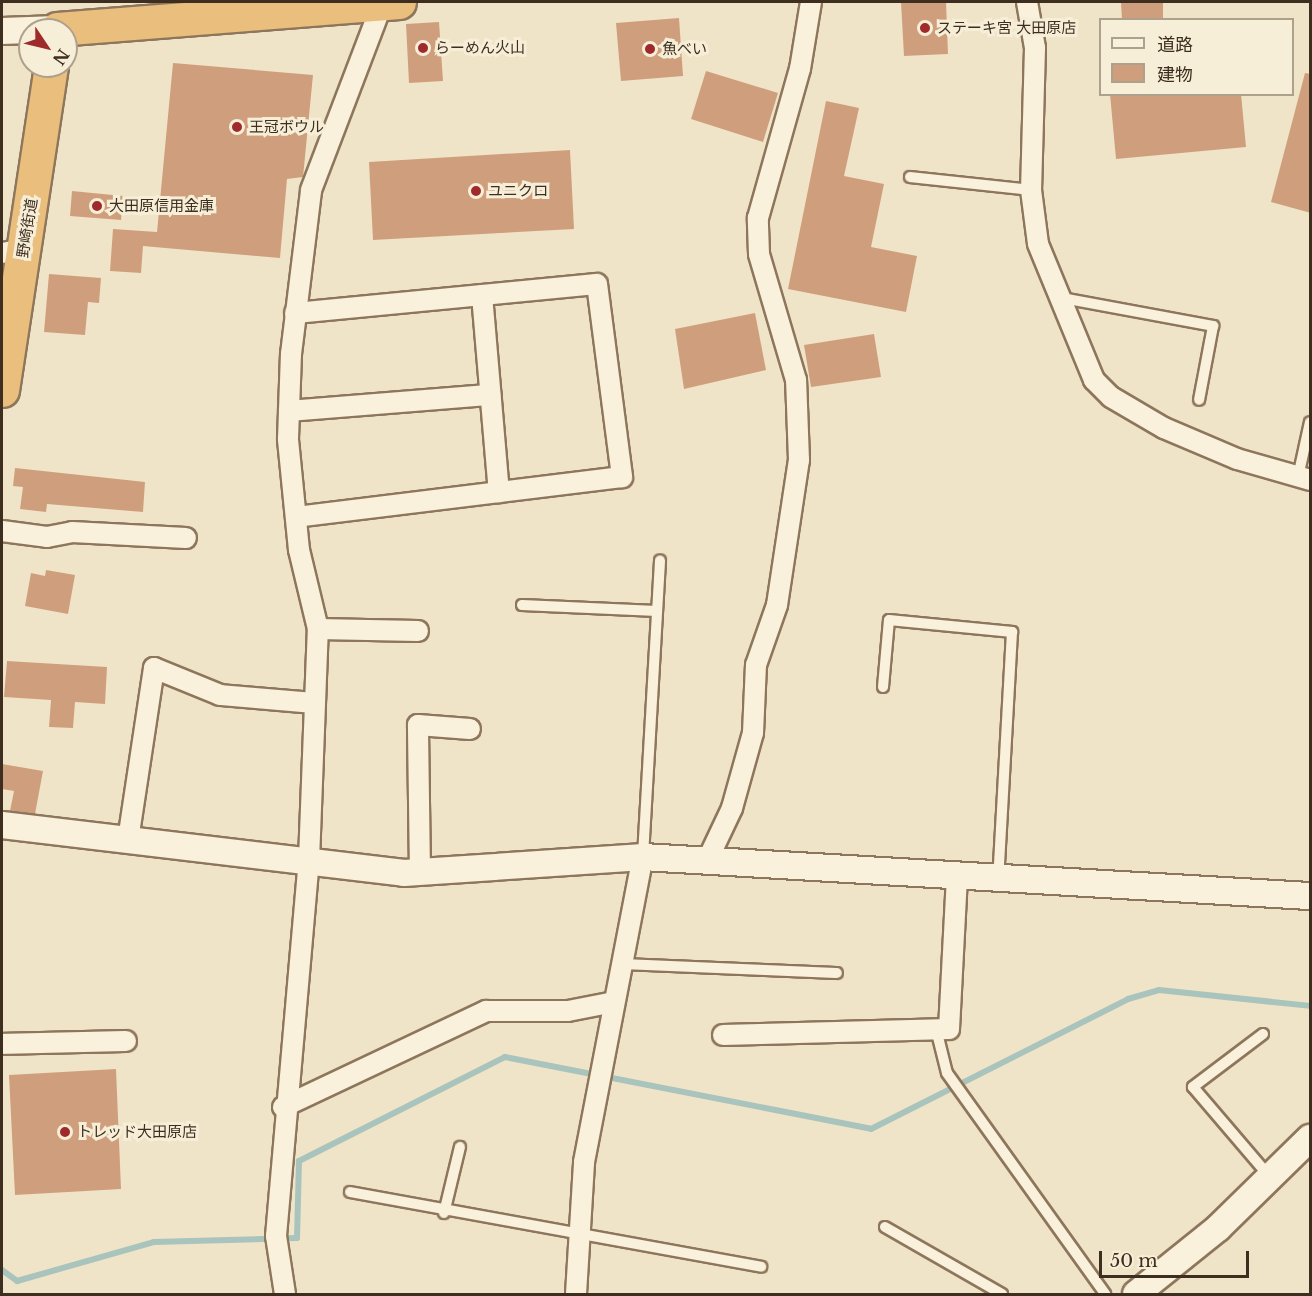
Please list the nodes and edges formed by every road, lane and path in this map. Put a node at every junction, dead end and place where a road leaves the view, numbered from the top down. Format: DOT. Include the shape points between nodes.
graph roads {
  1 [pos="811,2"];
  2 [pos="1027,2"];
  3 [pos="391,3"];
  4 [pos="78,19"];
  5 [pos="18,28"];
  6 [pos="2,31"];
  7 [pos="49,78"];
  8 [pos="910,177"];
  9 [pos="1031,190"];
  10 [pos="13,251"];
  11 [pos="482,295"];
  12 [pos="1057,297"];
  13 [pos="295,313"];
  14 [pos="2,390"];
  15 [pos="490,395"];
  16 [pos="1198,400"];
  17 [pos="289,411"];
  18 [pos="1311,422"];
  19 [pos="1304,479"];
  20 [pos="499,492"];
  21 [pos="296,517"];
  22 [pos="2,531"];
  23 [pos="186,538"];
  24 [pos="660,560"];
  25 [pos="522,605"];
  26 [pos="657,611"];
  27 [pos="318,629"];
  28 [pos="418,631"];
  29 [pos="883,687"];
  30 [pos="313,703"];
  31 [pos="470,729"];
  32 [pos="2,825"];
  33 [pos="128,840"];
  34 [pos="643,857"];
  35 [pos="309,860"];
  36 [pos="708,861"];
  37 [pos="420,873"];
  38 [pos="957,876"];
  39 [pos="998,879"];
  40 [pos="1311,896"];
  41 [pos="622,964"];
  42 [pos="837,973"];
  43 [pos="614,1002"];
  44 [pos="936,1029"];
  45 [pos="1263,1034"];
  46 [pos="723,1035"];
  47 [pos="126,1041"];
  48 [pos="2,1044"];
  49 [pos="283,1107"];
  50 [pos="1311,1138"];
  51 [pos="460,1147"];
  52 [pos="1270,1177"];
  53 [pos="350,1192"];
  54 [pos="444,1213"];
  55 [pos="885,1227"];
  56 [pos="579,1232"];
  57 [pos="761,1267"];
  58 [pos="285,1294"];
  59 [pos="576,1294"];
  60 [pos="1002,1294"];
  61 [pos="1105,1294"];
  62 [pos="1136,1294"];
  1 -- 36 [label="street" via="800,69 758,218 759,254 796,380 799,460 777,605 756,665 753,733 732,808"];
  2 -- 9 [label="street" via="1035,48"];
  3 -- 4 [label="highway"];
  3 -- 13 [label="street" via="311,190"];
  5 -- 6 [label="street"];
  7 -- 10 [label="highway, 野崎街道"];
  8 -- 9 [label="lane"];
  9 -- 12 [label="street" via="1038,244"];
  10 -- 14 [label="highway, 野崎街道"];
  11 -- 13 [label="street"];
  11 -- 15 [label="street"];
  11 -- 20 [label="street" via="597,284 622,477"];
  12 -- 16 [label="lane" via="1213,326"];
  12 -- 19 [label="street" via="1094,380 1111,397 1164,428"];
  13 -- 17 [label="street"];
  15 -- 17 [label="street"];
  15 -- 20 [label="street"];
  17 -- 21 [label="street"];
  18 -- 19 [label="lane"];
  20 -- 21 [label="street"];
  21 -- 27 [label="street"];
  22 -- 23 [label="street" via="47,537 72,532"];
  24 -- 26 [label="lane"];
  25 -- 26 [label="lane"];
  26 -- 34 [label="lane"];
  27 -- 28 [label="street"];
  27 -- 30 [label="street"];
  29 -- 39 [label="lane" via="889,620 1012,632"];
  30 -- 33 [label="street" via="220,695 154,668"];
  30 -- 35 [label="street"];
  31 -- 37 [label="street" via="418,725"];
  32 -- 33 [label="street"];
  33 -- 35 [label="street"];
  34 -- 36 [label="street"];
  34 -- 37 [label="street"];
  34 -- 41 [label="street"];
  35 -- 37 [label="street"];
  35 -- 49 [label="street"];
  36 -- 38 [label="street"];
  38 -- 39 [label="street"];
  38 -- 44 [label="street" via="950,1029"];
  39 -- 40 [label="street"];
  41 -- 42 [label="lane"];
  41 -- 43 [label="street"];
  43 -- 49 [label="street" via="568,1011 486,1011"];
  43 -- 56 [label="street" via="584,1162"];
  44 -- 46 [label="street"];
  44 -- 61 [label="lane" via="947,1074"];
  45 -- 52 [label="lane" via="1193,1087"];
  47 -- 48 [label="street"];
  49 -- 58 [label="street" via="276,1236"];
  50 -- 52 [label="street"];
  51 -- 54 [label="lane"];
  52 -- 62 [label="street"];
  53 -- 54 [label="lane"];
  54 -- 56 [label="lane"];
  55 -- 60 [label="lane"];
  56 -- 57 [label="lane"];
  56 -- 59 [label="street"];
}
